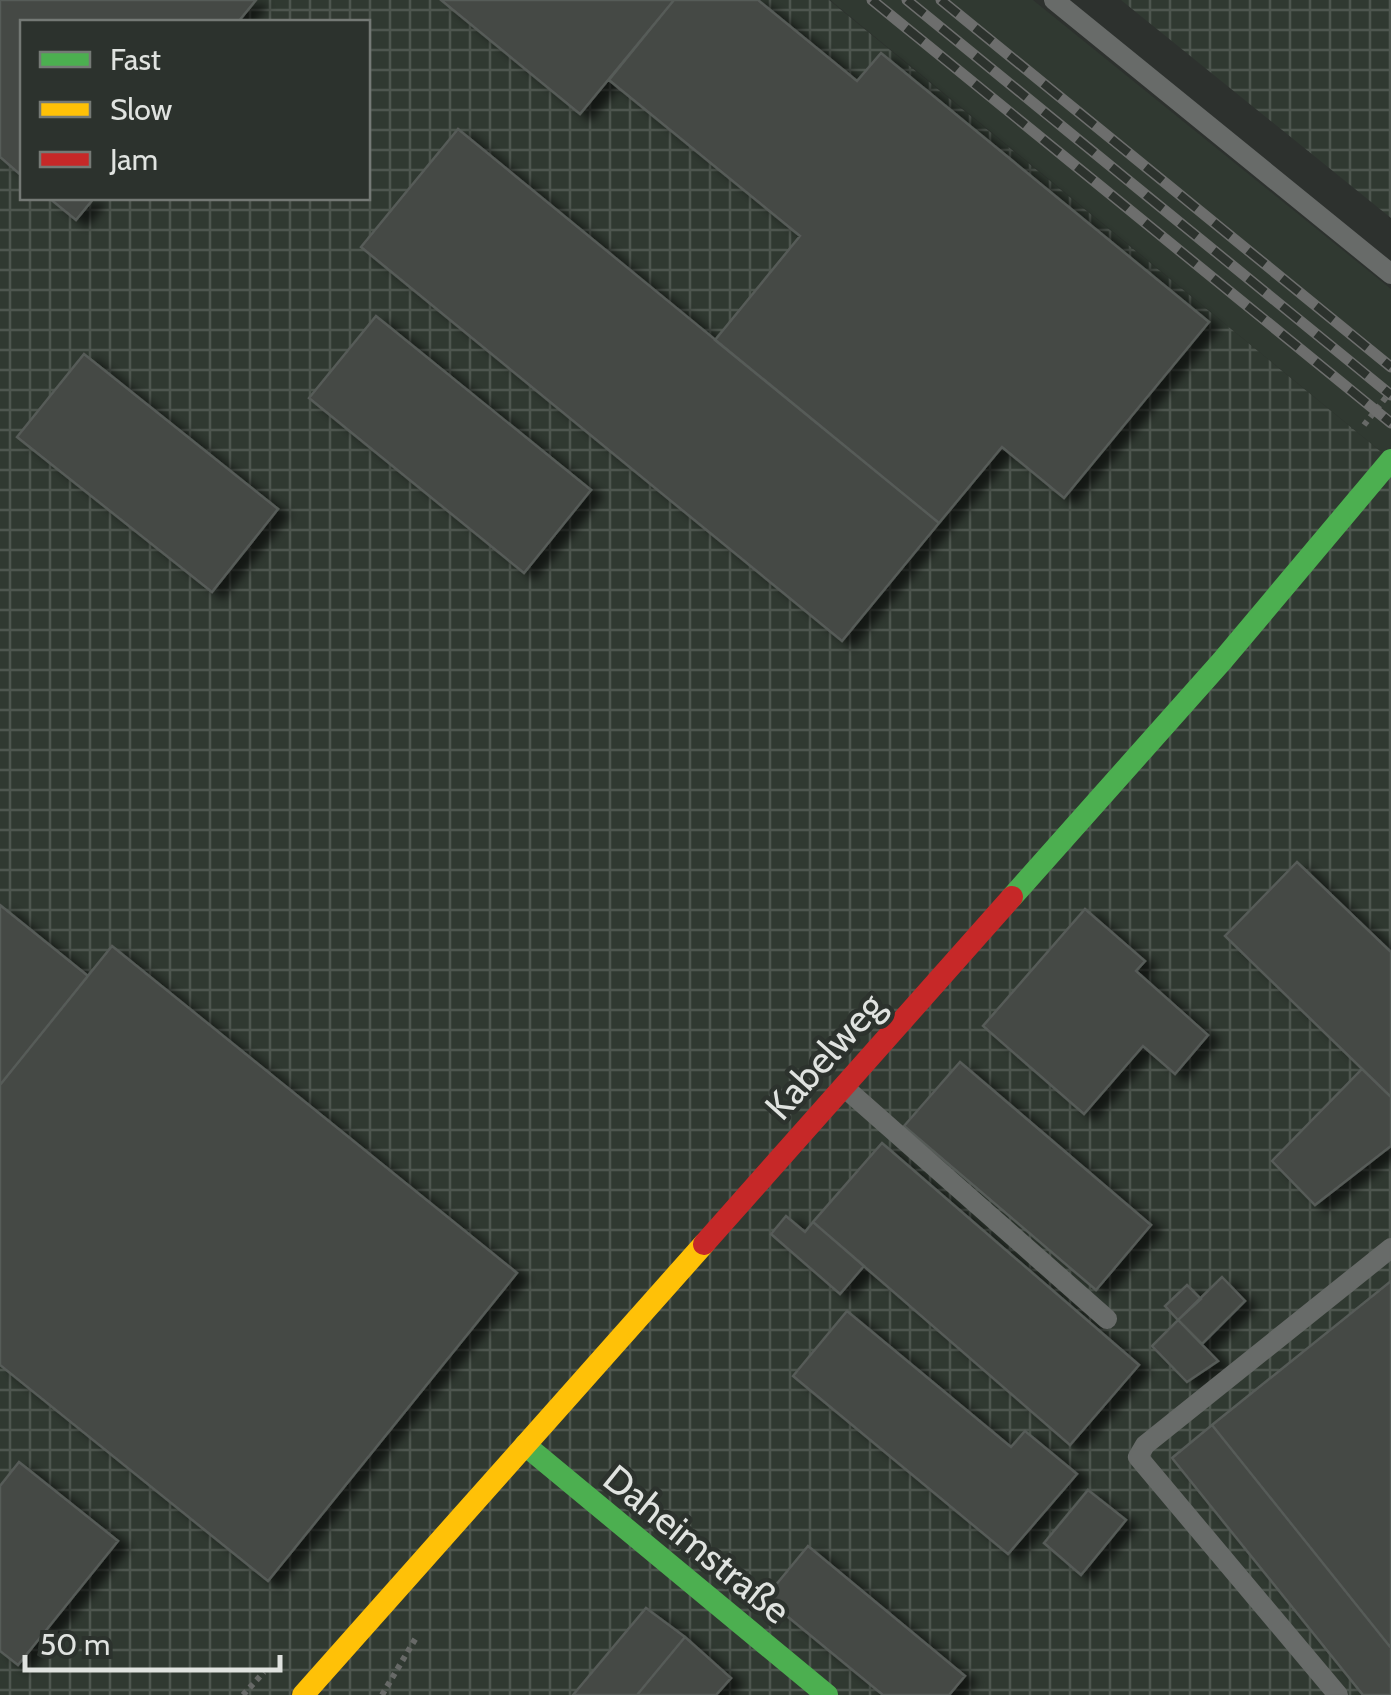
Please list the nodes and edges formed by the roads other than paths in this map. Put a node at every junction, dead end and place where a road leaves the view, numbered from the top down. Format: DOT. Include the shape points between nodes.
graph roads {
  1 [pos="1054,0"];
  2 [pos="1391,274"];
  3 [pos="1391,460"];
  4 [pos="844,1086"];
  5 [pos="1391,1248"];
  6 [pos="1106,1319"];
  7 [pos="525,1445"];
  8 [pos="303,1695"];
  9 [pos="827,1695"];
  10 [pos="1338,1695"];
  1 -- 2 [label="lane"];
  3 -- 4 [label="street, Kabelweg"];
  4 -- 6 [label="lane"];
  4 -- 7 [label="street, Kabelweg"];
  5 -- 10 [label="lane" via="1138,1457"];
  7 -- 8 [label="street, Kabelweg"];
  7 -- 9 [label="street, Daheimstraße"];
}
